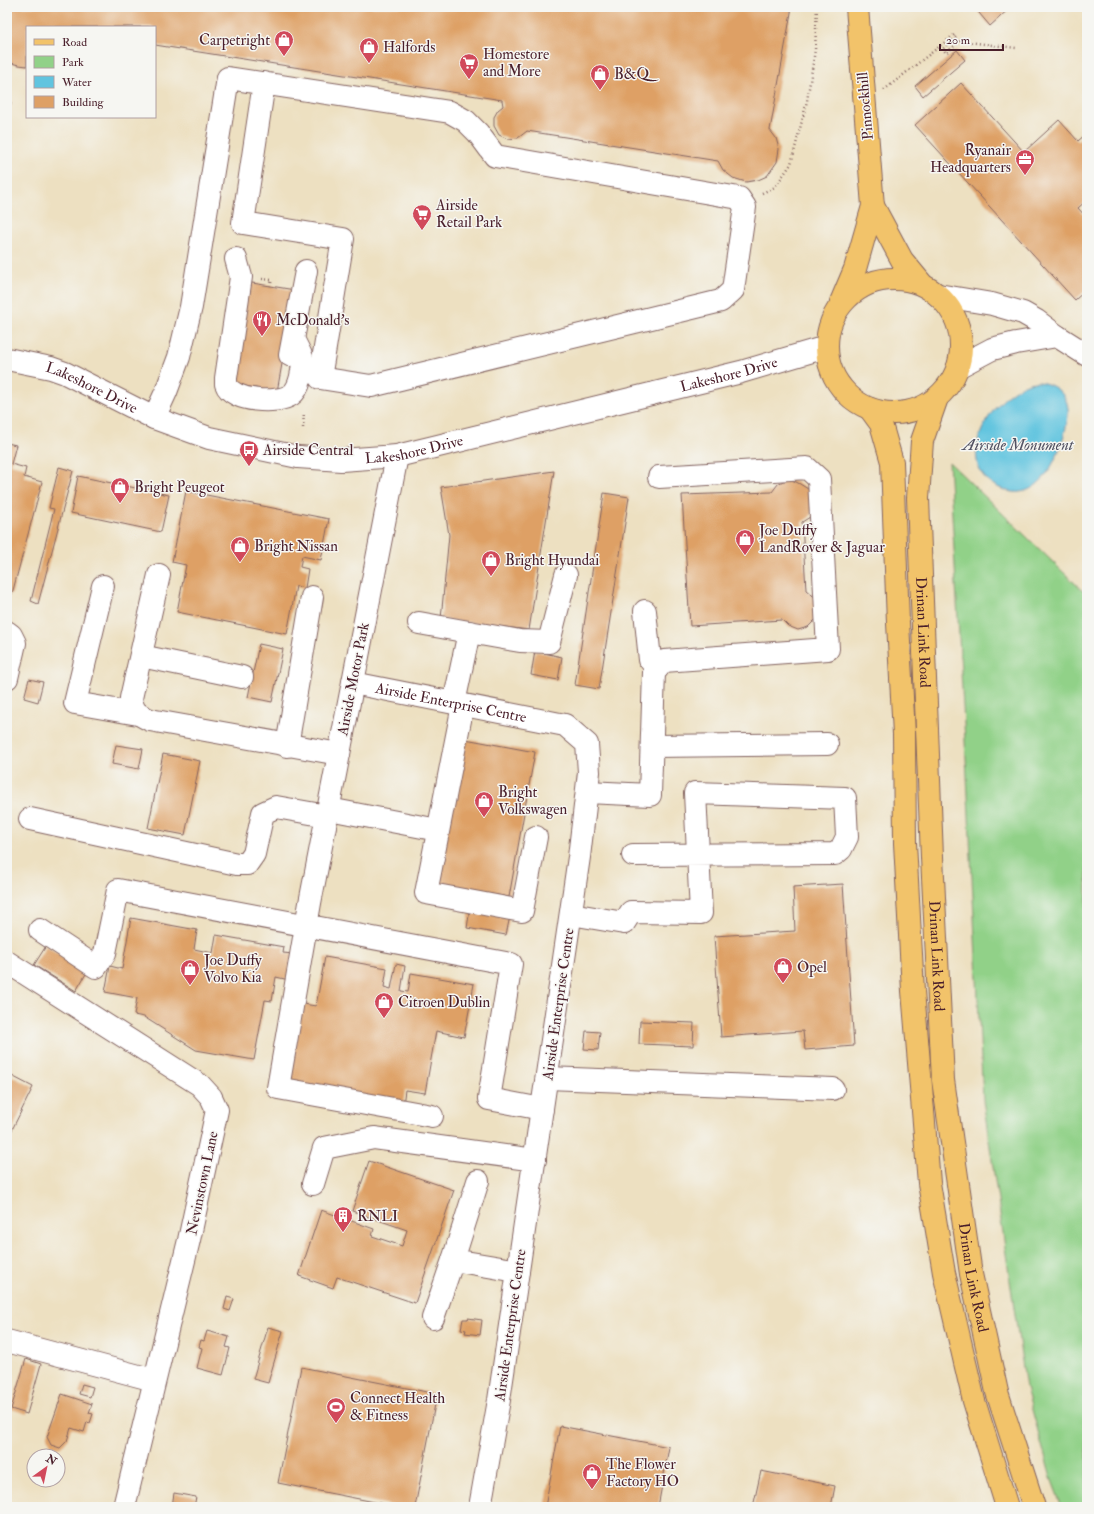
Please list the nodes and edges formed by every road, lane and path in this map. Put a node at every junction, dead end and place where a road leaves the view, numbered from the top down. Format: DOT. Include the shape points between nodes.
graph roads {
  1 [pos="817,7"];
  2 [pos="857,7"];
  3 [pos="1016,48"];
  4 [pos="264,83"];
  5 [pos="884,90"];
  6 [pos="742,203"];
  7 [pos="873,206"];
  8 [pos="236,260"];
  9 [pos="306,271"];
  10 [pos="930,289"];
  11 [pos="841,304"];
  12 [pos="1058,336"];
  13 [pos="826,347"];
  14 [pos="1087,355"];
  15 [pos="7,358"];
  16 [pos="958,367"];
  17 [pos="937,398"];
  18 [pos="870,409"];
  19 [pos="154,418"];
  20 [pos="396,456"];
  21 [pos="659,477"];
  22 [pos="159,574"];
  23 [pos="566,575"];
  24 [pos="104,586"];
  25 [pos="312,597"];
  26 [pos="645,611"];
  27 [pos="419,623"];
  28 [pos="7,632"];
  29 [pos="469,632"];
  30 [pos="141,656"];
  31 [pos="657,669"];
  32 [pos="242,677"];
  33 [pos="7,678"];
  34 [pos="353,683"];
  35 [pos="459,704"];
  36 [pos="138,714"];
  37 [pos="827,744"];
  38 [pos="287,746"];
  39 [pos="652,746"];
  40 [pos="339,754"];
  41 [pos="587,792"];
  42 [pos="328,812"];
  43 [pos="30,820"];
  44 [pos="438,830"];
  45 [pos="536,837"];
  46 [pos="633,855"];
  47 [pos="698,855"];
  48 [pos="571,914"];
  49 [pos="306,925"];
  50 [pos="40,930"];
  51 [pos="7,962"];
  52 [pos="547,1078"];
  53 [pos="833,1089"];
  54 [pos="542,1109"];
  55 [pos="432,1116"];
  56 [pos="535,1160"];
  57 [pos="478,1181"];
  58 [pos="313,1184"];
  59 [pos="453,1260"];
  60 [pos="518,1271"];
  61 [pos="434,1318"];
  62 [pos="7,1341"];
  63 [pos="154,1380"];
  64 [pos="124,1507"];
  65 [pos="480,1507"];
  66 [pos="1007,1507"];
  67 [pos="1034,1507"];
  1 -- 6 [label="path" via="815,50 807,102 791,164 775,187"];
  2 -- 7 [label="main road, Pinnockhill"];
  3 -- 5 [label="path" via="960,41 946,53 943,49 956,37 954,35"];
  4 -- 6 [label="street" via="450,112 466,121 495,156 739,198"];
  4 -- 6 [label="street" via="243,223 343,240 320,378 371,386 721,301 733,290 745,207"];
  4 -- 19 [label="street" via="228,78 191,307 179,357"];
  7 -- 10 [label="main road, Pinnockhill" via="902,260"];
  7 -- 11 [label="main road, Pinnockhill" via="855,269"];
  8 -- 9 [label="street" via="242,277 226,384 230,390 245,398 274,400 284,387"];
  10 -- 11 [label="main road" via="900,278 879,280 858,288"];
  10 -- 12 [label="street" via="1010,308 1037,321"];
  10 -- 16 [label="main road" via="952,311 960,331"];
  11 -- 13 [label="main road" via="830,324"];
  12 -- 14 [label="street"];
  12 -- 16 [label="street" via="992,349"];
  13 -- 18 [label="main road" via="830,367 839,384 853,399"];
  13 -- 20 [label="street, Lakeshore Drive" via="740,372"];
  15 -- 19 [label="street, Lakeshore Drive" via="65,373"];
  16 -- 17 [label="main road" via="949,384"];
  17 -- 18 [label="main road" via="922,407 905,412"];
  17 -- 67 [label="main road, Drinan Link Road" via="922,441 918,498 943,1080 971,1274 997,1392"];
  18 -- 66 [label="main road, Drinan Link Road" via="881,424 892,462 904,734 905,843 914,999 929,1183 944,1273 974,1401"];
  19 -- 20 [label="street, Lakeshore Drive" via="209,438 298,456 341,460"];
  20 -- 34 [label="street, Airside Motor Park"];
  21 -- 31 [label="street" via="807,468 819,479 828,649 664,661"];
  22 -- 30 [label="street"];
  23 -- 29 [label="street" via="549,642 520,641"];
  24 -- 36 [label="street" via="75,703"];
  25 -- 38 [label="street"];
  26 -- 31 [label="street" via="650,660"];
  27 -- 29 [label="street"];
  28 -- 33 [label="street" via="15,643"];
  29 -- 35 [label="street"];
  30 -- 32 [label="street"];
  30 -- 36 [label="street" via="131,698 133,708"];
  31 -- 39 [label="street" via="654,672"];
  34 -- 35 [label="street, Airside Enterprise Centre"];
  34 -- 40 [label="street, Airside Motor Park"];
  35 -- 41 [label="street, Airside Enterprise Centre" via="565,724 587,744"];
  35 -- 44 [label="street"];
  36 -- 38 [label="street" via="150,720"];
  37 -- 39 [label="street"];
  38 -- 40 [label="street"];
  39 -- 41 [label="street" via="650,795"];
  40 -- 42 [label="street, Airside Motor Park"];
  41 -- 48 [label="street, Airside Enterprise Centre"];
  42 -- 43 [label="street" via="276,807 263,813 254,854 247,864"];
  42 -- 44 [label="street"];
  42 -- 49 [label="street, Airside Motor Park"];
  44 -- 45 [label="street" via="426,892 522,911"];
  46 -- 47 [label="street"];
  47 -- 47 [label="street" via="835,854 841,849 847,837 845,798 695,793"];
  47 -- 48 [label="street" via="701,913 631,912 624,923"];
  48 -- 52 [label="street, Airside Enterprise Centre"];
  49 -- 50 [label="street" via="118,890 105,953 96,967"];
  49 -- 54 [label="street" via="511,964 489,1099"];
  49 -- 55 [label="street, Airside Motor Park" via="278,1088"];
  51 -- 63 [label="street, Nevinstown Lane" via="200,1085 211,1097 217,1110 189,1240"];
  52 -- 53 [label="street"];
  52 -- 54 [label="street, Airside Enterprise Centre"];
  54 -- 56 [label="street, Airside Enterprise Centre"];
  56 -- 58 [label="street" via="374,1138 324,1148"];
  56 -- 60 [label="street, Airside Enterprise Centre"];
  57 -- 59 [label="street"];
  59 -- 60 [label="street"];
  59 -- 61 [label="street"];
  60 -- 65 [label="street, Airside Enterprise Centre" via="500,1400"];
  62 -- 63 [label="street"];
  63 -- 64 [label="street, Nevinstown Lane"];
}
